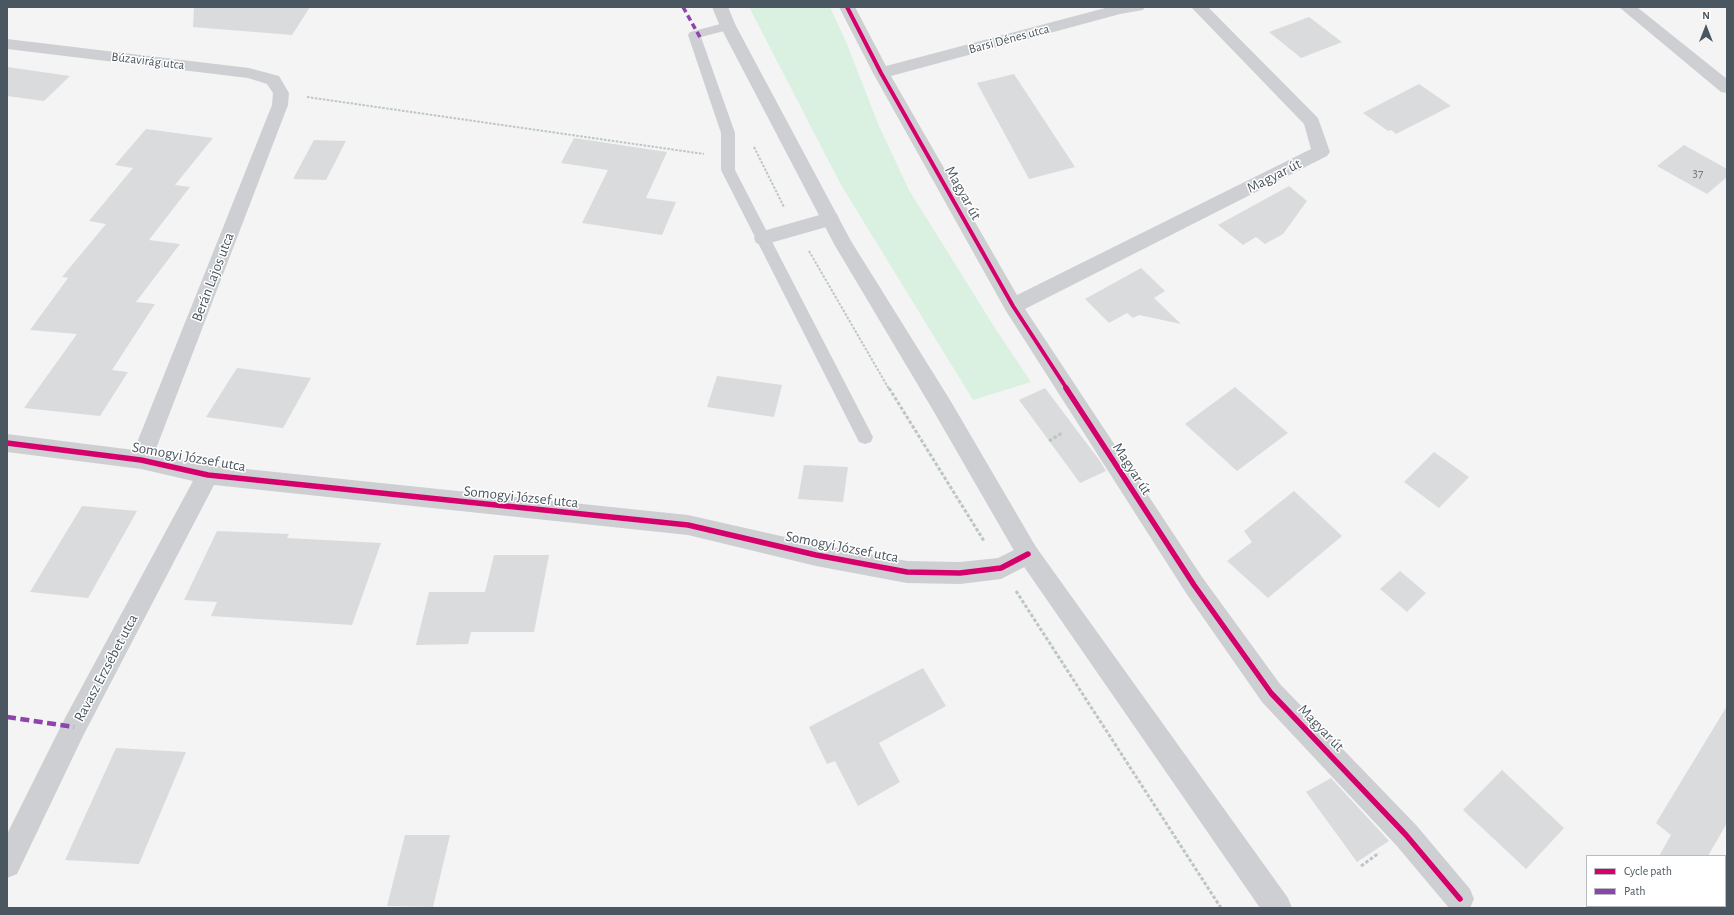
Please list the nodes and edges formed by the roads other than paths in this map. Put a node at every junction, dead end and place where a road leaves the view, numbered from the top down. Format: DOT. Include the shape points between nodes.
graph roads {
  1 [pos="846,7"];
  2 [pos="1138,7"];
  3 [pos="1200,7"];
  4 [pos="1627,7"];
  5 [pos="724,17"];
  6 [pos="7,44"];
  7 [pos="880,73"];
  8 [pos="1727,88"];
  9 [pos="281,93"];
  10 [pos="830,219"];
  11 [pos="763,238"];
  12 [pos="1013,306"];
  13 [pos="865,437"];
  14 [pos="7,443"];
  15 [pos="141,460"];
  16 [pos="208,475"];
  17 [pos="1028,554"];
  18 [pos="7,864"];
  19 [pos="1460,898"];
  20 [pos="1278,908"];
  1 -- 7 [label="street, Magyar út"];
  2 -- 7 [label="street, Barsi Dénes utca"];
  3 -- 12 [label="street, Magyar út" via="1312,122 1321,152"];
  4 -- 8 [label="street"];
  5 -- 10 [label="street"];
  5 -- 11 [label="lane" via="694,35 728,133 728,170"];
  6 -- 9 [label="street, Búzavirág utca" via="249,73 273,80"];
  7 -- 12 [label="street, Magyar út"];
  9 -- 15 [label="street, Berán Lajos utca" via="280,105"];
  10 -- 11 [label="street"];
  10 -- 17 [label="street"];
  11 -- 13 [label="lane"];
  12 -- 19 [label="street, Magyar út" via="1194,585 1271,693 1406,834"];
  14 -- 15 [label="street, Somogyi József utca"];
  15 -- 16 [label="street, Somogyi József utca"];
  16 -- 17 [label="street, Somogyi József utca" via="688,525 816,555 907,572 960,573 1001,568"];
  16 -- 18 [label="street, Ravasz Erzsébet utca" via="74,727"];
  17 -- 20 [label="street"];
}
